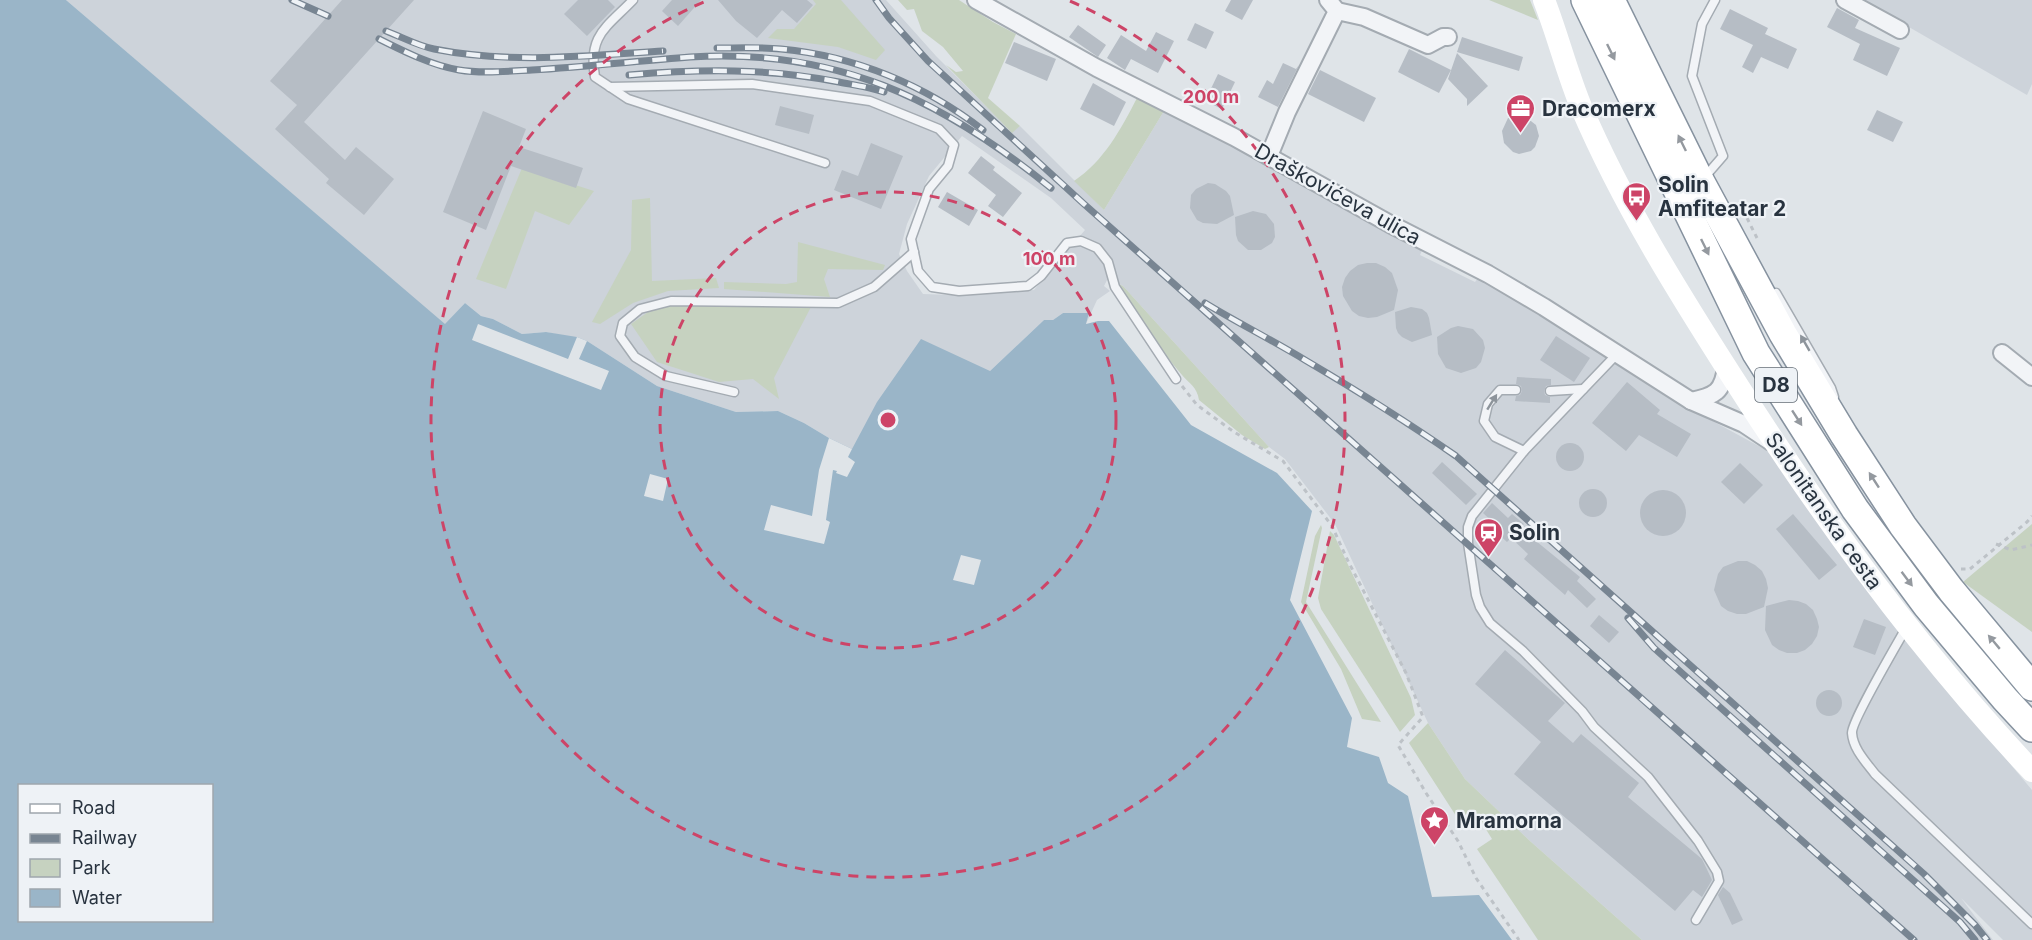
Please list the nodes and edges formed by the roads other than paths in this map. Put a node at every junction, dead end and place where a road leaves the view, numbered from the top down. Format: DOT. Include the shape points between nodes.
graph roads {
  1 [pos="633,0"];
  2 [pos="976,0"];
  3 [pos="1544,0"];
  4 [pos="1585,0"];
  5 [pos="1611,0"];
  6 [pos="1715,0"];
  7 [pos="1845,0"];
  8 [pos="1332,5"];
  9 [pos="1900,30"];
  10 [pos="1448,37"];
  11 [pos="610,87"];
  12 [pos="1269,156"];
  13 [pos="825,164"];
  14 [pos="1701,182"];
  15 [pos="1718,214"];
  16 [pos="914,252"];
  17 [pos="1759,270"];
  18 [pos="1773,288"];
  19 [pos="2002,353"];
  20 [pos="1617,354"];
  21 [pos="1726,367"];
  22 [pos="2032,377"];
  23 [pos="1176,379"];
  24 [pos="1583,389"];
  25 [pos="1516,390"];
  26 [pos="1550,391"];
  27 [pos="735,392"];
  28 [pos="1691,401"];
  29 [pos="1845,435"];
  30 [pos="1776,446"];
  31 [pos="1524,451"];
  32 [pos="1907,625"];
  33 [pos="2032,687"];
  34 [pos="2032,728"];
  35 [pos="2032,771"];
  36 [pos="1696,920"];
  37 [pos="2032,924"];
  1 -- 11 [label="lane" via="597,37 595,77"];
  2 -- 12 [label="street, Draškovićeva ulica" via="1097,68"];
  3 -- 21 [label="main road, Salonitanska cesta" via="1582,108 1616,180 1673,283"];
  4 -- 34 [label="highway, D8, one-way" via="1756,353 1862,518 1926,605"];
  14 -- 5 [label="highway, D8, one-way"];
  6 -- 14 [label="lane" via="1702,24 1692,76 1723,156"];
  7 -- 9 [label="street"];
  8 -- 10 [label="street" via="1428,45"];
  8 -- 12 [label="street"];
  11 -- 13 [label="lane" via="628,99"];
  11 -- 16 [label="lane" via="752,84 870,101 939,129 954,145 948,166 929,189 911,239"];
  12 -- 20 [label="street, Draškovićeva ulica" via="1488,274"];
  14 -- 15 [label="highway, D8"];
  15 -- 17 [label="lane"];
  15 -- 29 [label="highway, D8"];
  16 -- 23 [label="lane" via="918,271 932,287 959,291 1028,286 1067,243 1082,241 1097,248 1108,262 1115,287"];
  16 -- 27 [label="lane" via="874,286 838,303 671,301 640,309 623,323 620,336 635,357 666,376"];
  29 -- 18 [label="lane, one-way" via="1831,388"];
  19 -- 22 [label="street"];
  20 -- 24 [label="lane"];
  20 -- 28 [label="street, Draškovićeva ulica"];
  21 -- 28 [label="street" via="1719,389 1710,397"];
  21 -- 30 [label="main road, Salonitanska cesta"];
  24 -- 26 [label="lane"];
  24 -- 31 [label="lane"];
  31 -- 25 [label="lane, one-way" via="1495,437 1484,421 1488,404 1500,390"];
  28 -- 30 [label="street, Draškovićeva ulica" via="1744,424"];
  33 -- 29 [label="highway, D8, one-way" via="1903,526"];
  30 -- 32 [label="main road, Salonitanska cesta" via="1857,562"];
  31 -- 36 [label="lane" via="1472,516 1468,527 1480,607 1490,623 1648,777 1698,841 1719,881"];
  32 -- 35 [label="main road, Salonitanska cesta" via="1951,682"];
  32 -- 37 [label="lane" via="1859,712 1851,731 1855,744 1875,774"];
}
